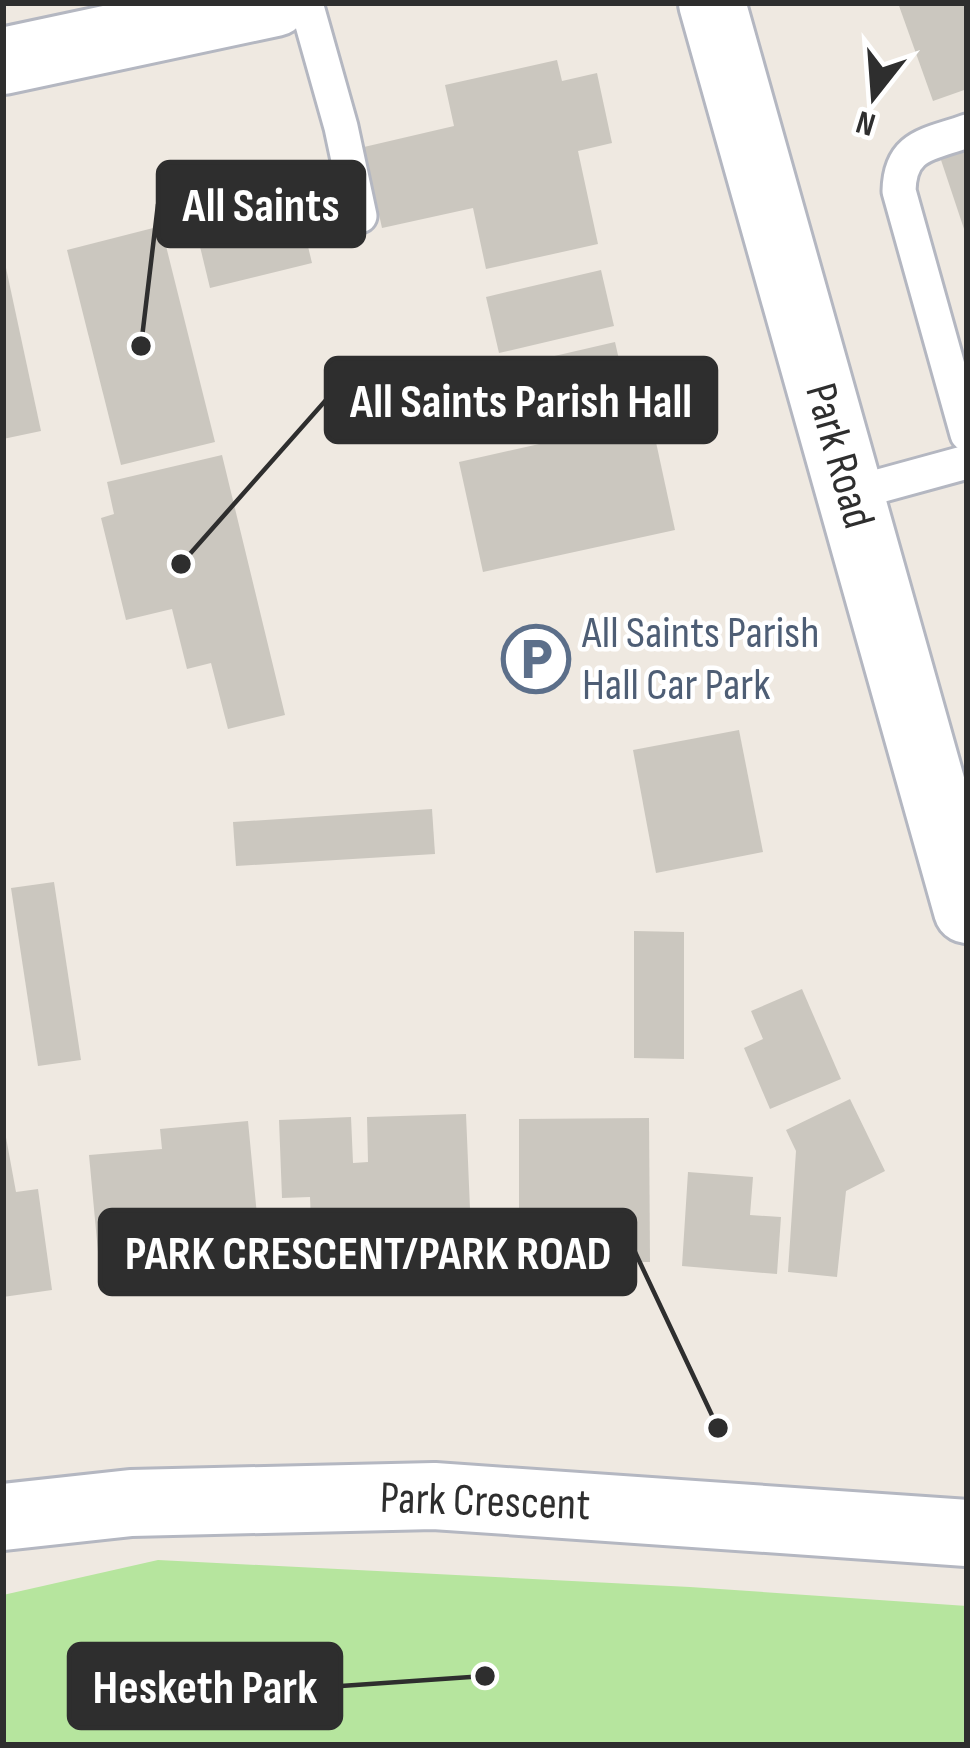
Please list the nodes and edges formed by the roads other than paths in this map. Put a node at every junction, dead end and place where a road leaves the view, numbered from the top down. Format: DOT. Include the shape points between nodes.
graph roads {
  1 [pos="275,3"];
  2 [pos="306,3"];
  3 [pos="712,3"];
  4 [pos="3,61"];
  5 [pos="967,131"];
  6 [pos="360,216"];
  7 [pos="967,434"];
  8 [pos="967,462"];
  9 [pos="850,494"];
  10 [pos="967,910"];
  11 [pos="3,1517"];
  12 [pos="967,1533"];
  1 -- 4 [label="street"];
  2 -- 6 [label="lane"];
  3 -- 9 [label="street, Park Road"];
  5 -- 7 [label="lane" via="911,152 899,179"];
  8 -- 9 [label="lane"];
  9 -- 10 [label="street, Park Road"];
  11 -- 12 [label="street, Park Crescent" via="131,1503 434,1496"];
}
